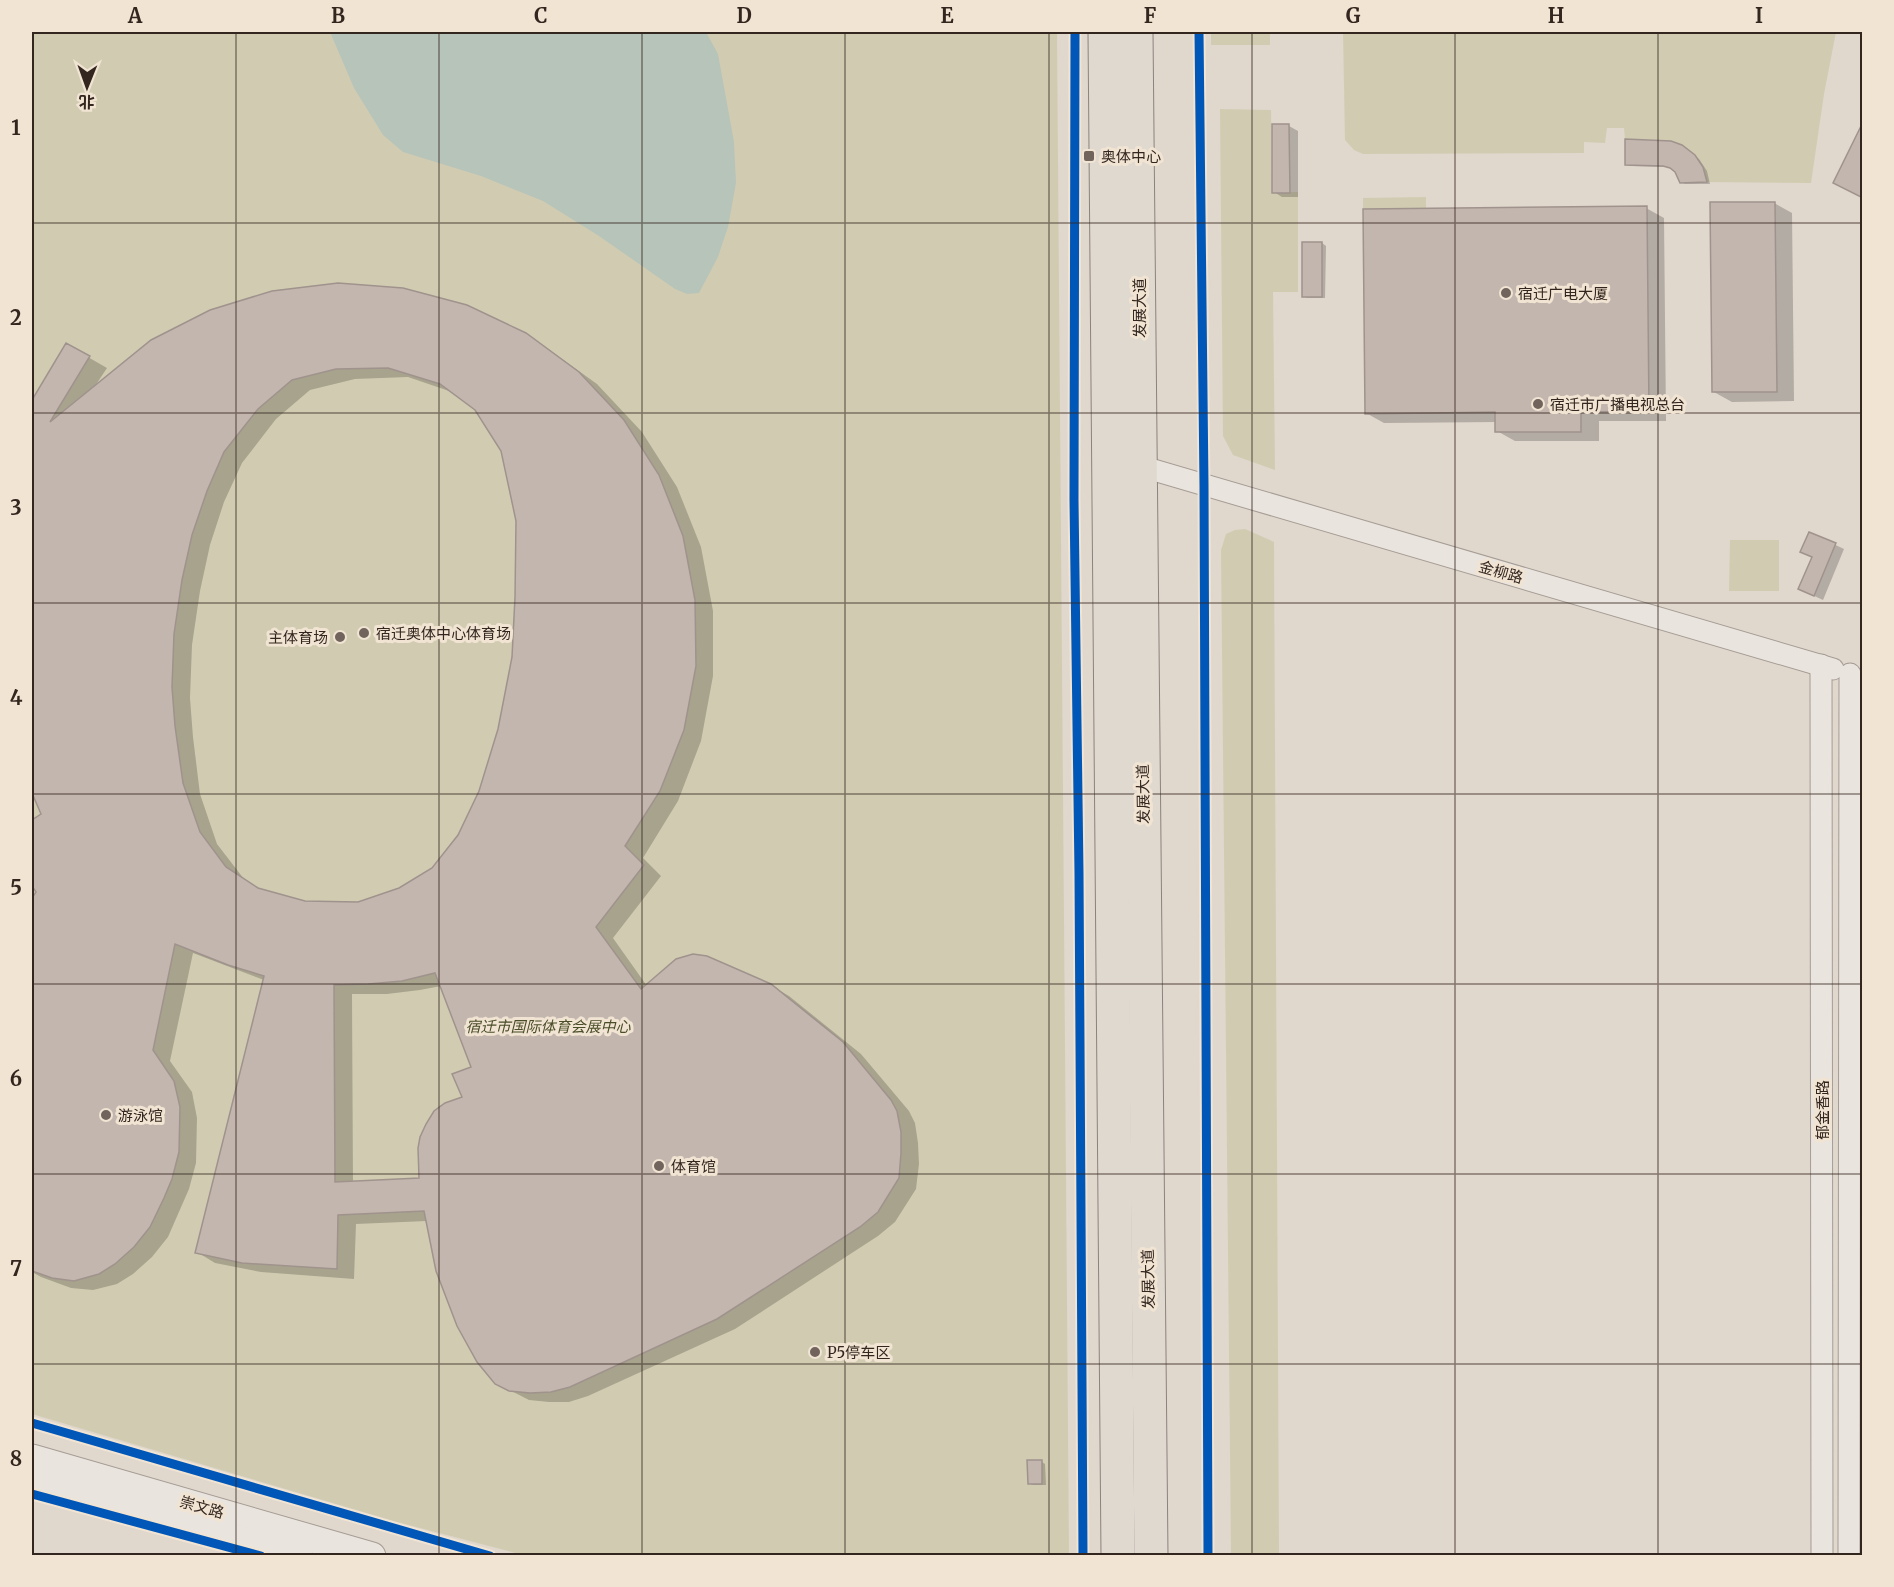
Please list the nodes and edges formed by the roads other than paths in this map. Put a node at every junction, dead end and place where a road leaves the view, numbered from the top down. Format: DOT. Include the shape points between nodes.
graph roads {
  1 [pos="1105,32"];
  2 [pos="1136,32"];
  3 [pos="1140,466"];
  4 [pos="1821,665"];
  5 [pos="1856,675"];
  6 [pos="32,1458"];
  7 [pos="32,1481"];
  8 [pos="299,1556"];
  9 [pos="372,1556"];
  10 [pos="1118,1556"];
  11 [pos="1151,1556"];
  12 [pos="1822,1556"];
  13 [pos="1848,1556"];
  1 -- 10 [label="main road, 发展大道"];
  2 -- 3 [label="main road, 发展大道"];
  3 -- 4 [label="street, 金柳路"];
  3 -- 11 [label="main road, 发展大道"];
  4 -- 5 [label="street, 金柳路"];
  4 -- 12 [label="street, 郁金香路"];
  5 -- 13 [label="street, 郁金香路"];
  6 -- 9 [label="street, 崇文路"];
  7 -- 8 [label="street, 崇文路"];
}
